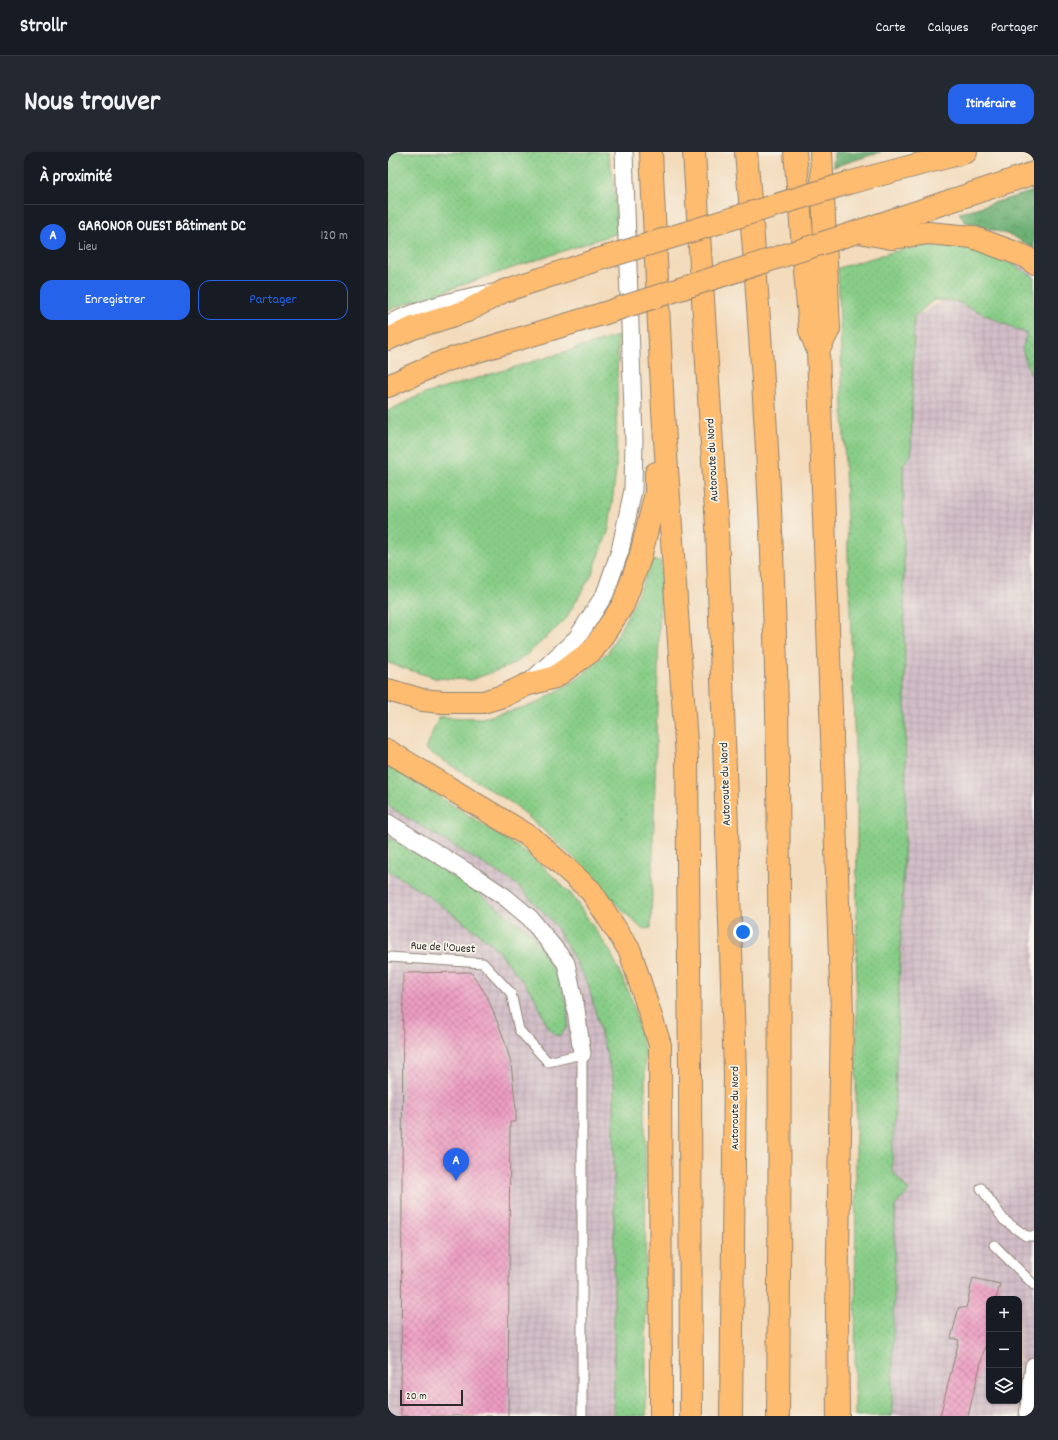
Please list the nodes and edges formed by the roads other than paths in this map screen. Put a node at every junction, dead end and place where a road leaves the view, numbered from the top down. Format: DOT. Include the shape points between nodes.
graph roads {
  1 [pos="624,152"];
  2 [pos="650,152"];
  3 [pos="694,152"];
  4 [pos="746,152"];
  5 [pos="795,152"];
  6 [pos="821,152"];
  7 [pos="930,152"];
  8 [pos="966,152"];
  9 [pos="1034,173"];
  10 [pos="855,181"];
  11 [pos="858,232"];
  12 [pos="1034,263"];
  13 [pos="504,291"];
  14 [pos="388,324"];
  15 [pos="388,339"];
  16 [pos="818,351"];
  17 [pos="388,386"];
  18 [pos="663,411"];
  19 [pos="526,685"];
  20 [pos="388,690"];
  21 [pos="388,751"];
  22 [pos="388,823"];
  23 [pos="388,957"];
  24 [pos="582,1054"];
  25 [pos="982,1188"];
  26 [pos="839,1234"];
  27 [pos="1034,1236"];
  28 [pos="994,1245"];
  29 [pos="1034,1285"];
  30 [pos="1034,1366"];
  31 [pos="582,1416"];
  32 [pos="661,1416"];
  33 [pos="691,1416"];
  34 [pos="731,1416"];
  35 [pos="778,1416"];
  36 [pos="826,1416"];
  37 [pos="838,1416"];
  38 [pos="1028,1416"];
  1 -- 19 [label="street" via="634,440 632,490 620,551 605,594 577,638"];
  2 -- 18 [label="highway"];
  3 -- 34 [label="highway, Autoroute du Nord" via="717,527 735,1066"];
  4 -- 35 [label="highway" via="758,296 776,708 780,1077"];
  5 -- 16 [label="highway" via="810,330"];
  6 -- 16 [label="highway" via="829,329"];
  7 -- 10 [label="highway"];
  8 -- 10 [label="highway"];
  9 -- 11 [label="highway"];
  10 -- 13 [label="highway, bridge"];
  11 -- 12 [label="highway" via="891,238 928,234 972,237 1024,256"];
  11 -- 17 [label="highway, bridge" via="602,314 444,361"];
  13 -- 14 [label="street" via="466,297"];
  13 -- 15 [label="highway" via="467,311 412,328"];
  16 -- 26 [label="highway" via="842,1013"];
  18 -- 19 [label="highway" via="656,452 656,493 640,558 623,605 592,650 555,677"];
  18 -- 33 [label="highway" via="688,758"];
  19 -- 20 [label="highway" via="483,702 422,700"];
  21 -- 32 [label="highway" via="532,838 591,891 630,950 660,1045"];
  22 -- 24 [label="street" via="505,897 530,918 566,963"];
  23 -- 24 [label="lane, Rue de l'Ouest" via="483,963 511,993 519,1030 548,1062"];
  24 -- 31 [label="lane"];
  25 -- 27 [label="lane" via="1004,1220 1026,1236"];
  26 -- 36 [label="highway" via="828,1309"];
  26 -- 37 [label="highway"];
  28 -- 29 [label="lane"];
  30 -- 38 [label="street"];
}
